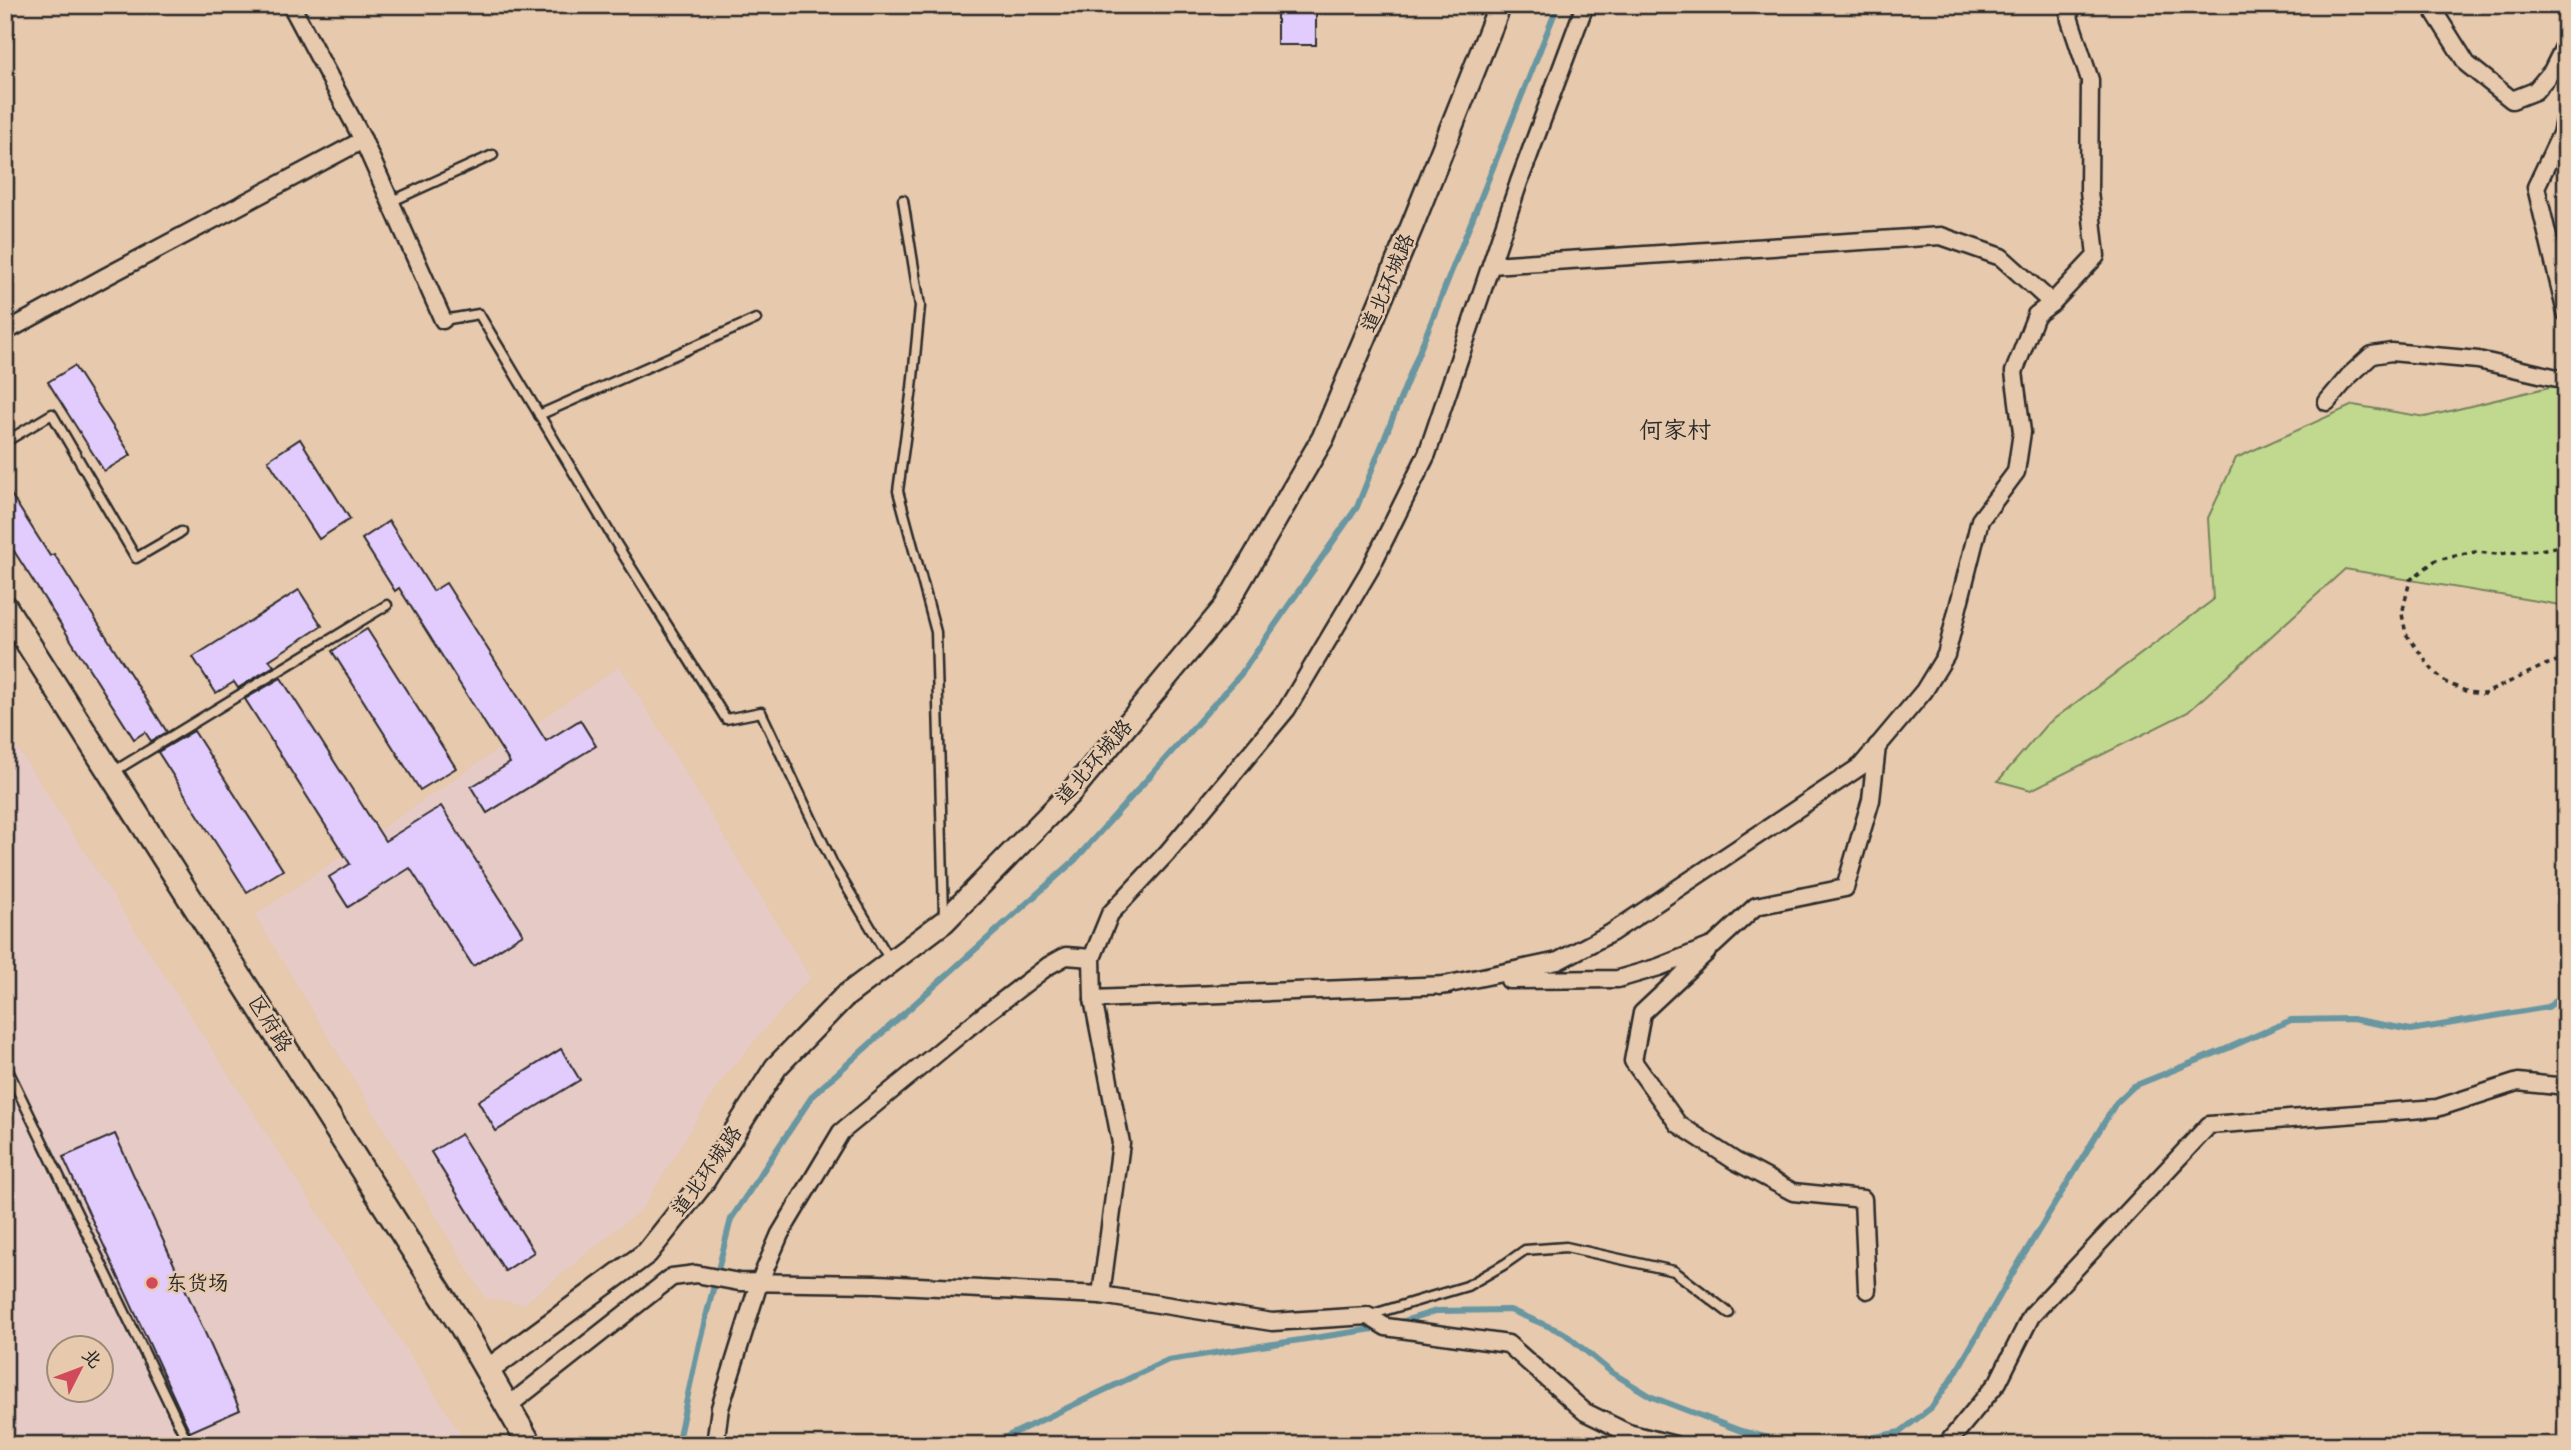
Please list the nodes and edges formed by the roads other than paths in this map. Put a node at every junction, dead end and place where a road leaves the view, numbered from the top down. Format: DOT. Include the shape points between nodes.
graph roads {
  1 [pos="291,5"];
  2 [pos="1500,5"];
  3 [pos="1586,5"];
  4 [pos="2068,5"];
  5 [pos="2430,5"];
  6 [pos="2566,43"];
  7 [pos="2566,111"];
  8 [pos="363,140"];
  9 [pos="493,155"];
  10 [pos="903,200"];
  11 [pos="390,202"];
  12 [pos="1491,265"];
  13 [pos="2052,303"];
  14 [pos="2566,313"];
  15 [pos="755,319"];
  16 [pos="443,320"];
  17 [pos="5,332"];
  18 [pos="2566,380"];
  19 [pos="2327,402"];
  20 [pos="539,415"];
  21 [pos="5,442"];
  22 [pos="181,532"];
  23 [pos="387,605"];
  24 [pos="5,607"];
  25 [pos="1877,747"];
  26 [pos="111,774"];
  27 [pos="944,921"];
  28 [pos="1714,946"];
  29 [pos="1092,958"];
  30 [pos="891,962"];
  31 [pos="1440,985"];
  32 [pos="1093,999"];
  33 [pos="5,1063"];
  34 [pos="2566,1087"];
  35 [pos="759,1283"];
  36 [pos="1867,1290"];
  37 [pos="1101,1295"];
  38 [pos="1729,1313"];
  39 [pos="1368,1316"];
  40 [pos="488,1370"];
  41 [pos="508,1406"];
  42 [pos="189,1445"];
  43 [pos="530,1445"];
  44 [pos="715,1445"];
  45 [pos="1675,1445"];
  46 [pos="1946,1445"];
  1 -- 8 [label="street"];
  2 -- 27 [label="street, 道北环城路" via="1323,438 1225,607 1072,791"];
  3 -- 12 [label="street"];
  4 -- 13 [label="street" via="2090,79 2089,191 2096,256"];
  5 -- 6 [label="street" via="2467,64 2512,100 2535,91"];
  7 -- 14 [label="street" via="2561,134 2536,187"];
  8 -- 11 [label="street"];
  8 -- 17 [label="street"];
  9 -- 11 [label="lane"];
  10 -- 27 [label="lane" via="920,306 898,491 936,632"];
  11 -- 16 [label="street"];
  12 -- 13 [label="street" via="1941,236 2001,257"];
  12 -- 29 [label="street" via="1427,454 1369,571 1287,709 1110,914"];
  13 -- 25 [label="street" via="2036,315 2014,372 2022,432 2015,472 1980,520 1946,655 1924,691"];
  15 -- 20 [label="lane"];
  16 -- 20 [label="lane" via="479,314"];
  18 -- 19 [label="street" via="2478,360 2391,352 2372,355"];
  20 -- 30 [label="lane" via="726,719 761,712 833,864"];
  21 -- 22 [label="lane" via="52,414 136,558"];
  23 -- 26 [label="lane"];
  24 -- 26 [label="main road, 区府路"];
  25 -- 28 [label="street" via="1871,800 1845,888 1756,906"];
  25 -- 31 [label="street" via="1861,766 1611,933 1558,961"];
  26 -- 40 [label="main road, 区府路"];
  27 -- 30 [label="street, 道北环城路"];
  28 -- 31 [label="street" via="1618,979 1529,978"];
  28 -- 36 [label="street" via="1642,1013 1633,1061 1678,1124 1735,1161 1793,1192 1863,1199"];
  29 -- 32 [label="street"];
  29 -- 35 [label="street" via="1066,956 1048,966 841,1132 780,1234"];
  30 -- 40 [label="street, 道北环城路" via="845,997 776,1067 701,1185 647,1253"];
  31 -- 32 [label="street"];
  32 -- 37 [label="street" via="1121,1143"];
  33 -- 42 [label="lane"];
  34 -- 46 [label="street" via="2518,1083 2437,1108 2209,1125 2031,1317 1998,1382"];
  35 -- 37 [label="street"];
  35 -- 41 [label="street" via="695,1273 672,1277"];
  35 -- 44 [label="street" via="720,1408"];
  37 -- 39 [label="street" via="1272,1322"];
  38 -- 39 [label="lane" via="1674,1271 1566,1247 1525,1250 1467,1286"];
  39 -- 45 [label="street" via="1385,1327 1508,1344 1585,1412 1628,1433"];
  40 -- 41 [label="main road, 区府路"];
  41 -- 43 [label="main road, 区府路"];
}
